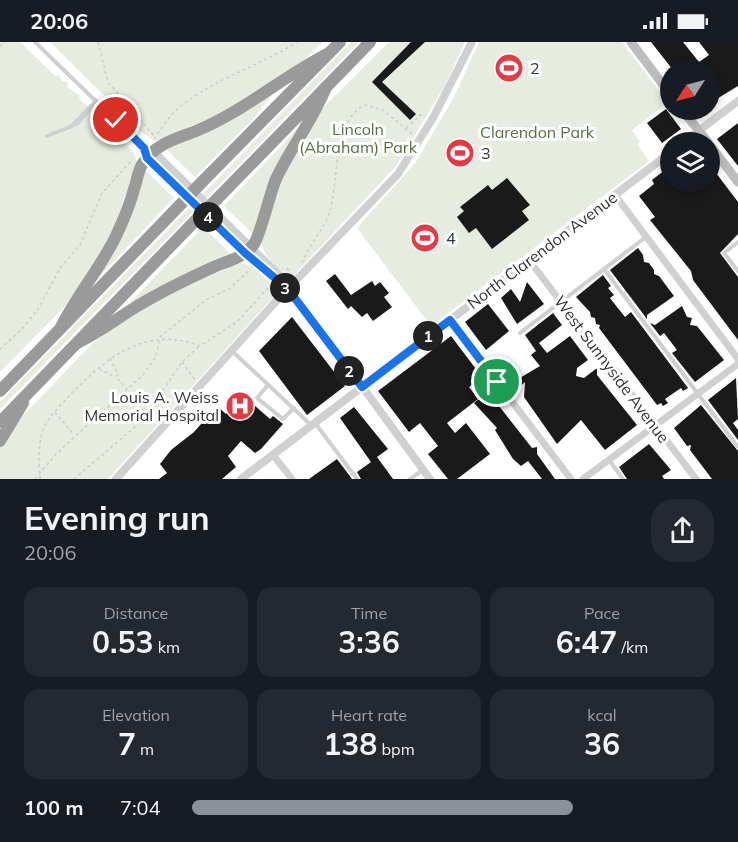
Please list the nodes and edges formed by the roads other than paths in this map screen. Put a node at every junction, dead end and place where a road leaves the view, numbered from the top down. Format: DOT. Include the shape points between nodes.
graph roads {
  1 [pos="35,42"];
  2 [pos="340,42"];
  3 [pos="472,42"];
  4 [pos="631,42"];
  5 [pos="370,43"];
  6 [pos="329,53"];
  7 [pos="660,81"];
  8 [pos="326,87"];
  9 [pos="738,101"];
  10 [pos="94,103"];
  11 [pos="690,120"];
  12 [pos="699,131"];
  13 [pos="47,136"];
  14 [pos="145,154"];
  15 [pos="720,158"];
  16 [pos="660,161"];
  17 [pos="738,182"];
  18 [pos="615,195"];
  19 [pos="646,236"];
  20 [pos="738,242"];
  21 [pos="248,250"];
  22 [pos="529,260"];
  23 [pos="604,269"];
  24 [pos="738,271"];
  25 [pos="288,289"];
  26 [pos="561,301"];
  27 [pos="450,320"];
  28 [pos="60,329"];
  29 [pos="520,333"];
  30 [pos="77,343"];
  31 [pos="232,351"];
  32 [pos="738,359"];
  33 [pos="738,364"];
  34 [pos="24,366"];
  35 [pos="0,379"];
  36 [pos="268,385"];
  37 [pos="362,387"];
  38 [pos="0,391"];
  39 [pos="27,394"];
  40 [pos="698,394"];
  41 [pos="294,408"];
  42 [pos="0,422"];
  43 [pos="313,424"];
  44 [pos="655,425"];
  45 [pos="0,441"];
  46 [pos="738,447"];
  47 [pos="273,454"];
  48 [pos="609,460"];
  49 [pos="423,469"];
  50 [pos="116,479"];
  51 [pos="241,479"];
  52 [pos="292,479"];
  53 [pos="357,479"];
  54 [pos="410,479"];
  55 [pos="430,479"];
  56 [pos="571,479"];
  57 [pos="583,479"];
  58 [pos="623,479"];
  59 [pos="696,479"];
  1 -- 10 [label="lane"];
  2 -- 6 [label="highway"];
  3 -- 25 [label="street" via="405,165"];
  4 -- 7 [label="main road"];
  5 -- 8 [label="highway"];
  6 -- 14 [label="highway" via="232,114"];
  6 -- 28 [label="highway, bridge"];
  8 -- 21 [label="highway" via="317,110 287,156 266,205 256,242"];
  8 -- 30 [label="highway, bridge"];
  9 -- 12 [label="street"];
  10 -- 13 [label="lane" via="72,126"];
  10 -- 14 [label="lane"];
  11 -- 12 [label="main road"];
  14 -- 21 [label="street"];
  14 -- 28 [label="highway" via="130,204 112,244 73,302"];
  15 -- 17 [label="main road"];
  16 -- 18 [label="street, North Clarendon Avenue"];
  18 -- 19 [label="street"];
  18 -- 22 [label="street, North Clarendon Avenue"];
  19 -- 23 [label="lane"];
  19 -- 32 [label="street"];
  20 -- 24 [label="lane" via="724,253"];
  21 -- 25 [label="street"];
  21 -- 30 [label="highway" via="238,259 153,297 103,331"];
  22 -- 26 [label="street, West Sunnyside Avenue"];
  22 -- 27 [label="street, North Clarendon Avenue"];
  23 -- 26 [label="lane"];
  23 -- 40 [label="lane"];
  25 -- 31 [label="street"];
  25 -- 37 [label="street"];
  26 -- 29 [label="lane"];
  26 -- 44 [label="street, West Sunnyside Avenue"];
  27 -- 37 [label="street, North Clarendon Avenue"];
  27 -- 56 [label="street" via="500,380"];
  28 -- 34 [label="highway"];
  30 -- 39 [label="highway"];
  31 -- 36 [label="lane"];
  31 -- 50 [label="street"];
  33 -- 40 [label="street"];
  34 -- 35 [label="highway"];
  34 -- 38 [label="highway"];
  36 -- 41 [label="lane"];
  36 -- 41 [label="lane" via="257,398 262,403 283,419"];
  37 -- 43 [label="street, North Clarendon Avenue"];
  37 -- 49 [label="street"];
  39 -- 42 [label="highway"];
  39 -- 45 [label="highway"];
  40 -- 44 [label="street"];
  40 -- 46 [label="lane"];
  41 -- 43 [label="lane"];
  43 -- 47 [label="street, North Clarendon Avenue"];
  43 -- 53 [label="lane"];
  44 -- 48 [label="street"];
  44 -- 59 [label="street, West Sunnyside Avenue"];
  47 -- 51 [label="street, North Clarendon Avenue"];
  47 -- 52 [label="street"];
  48 -- 57 [label="street"];
  48 -- 58 [label="lane"];
  49 -- 54 [label="lane"];
  49 -- 55 [label="street"];
}
